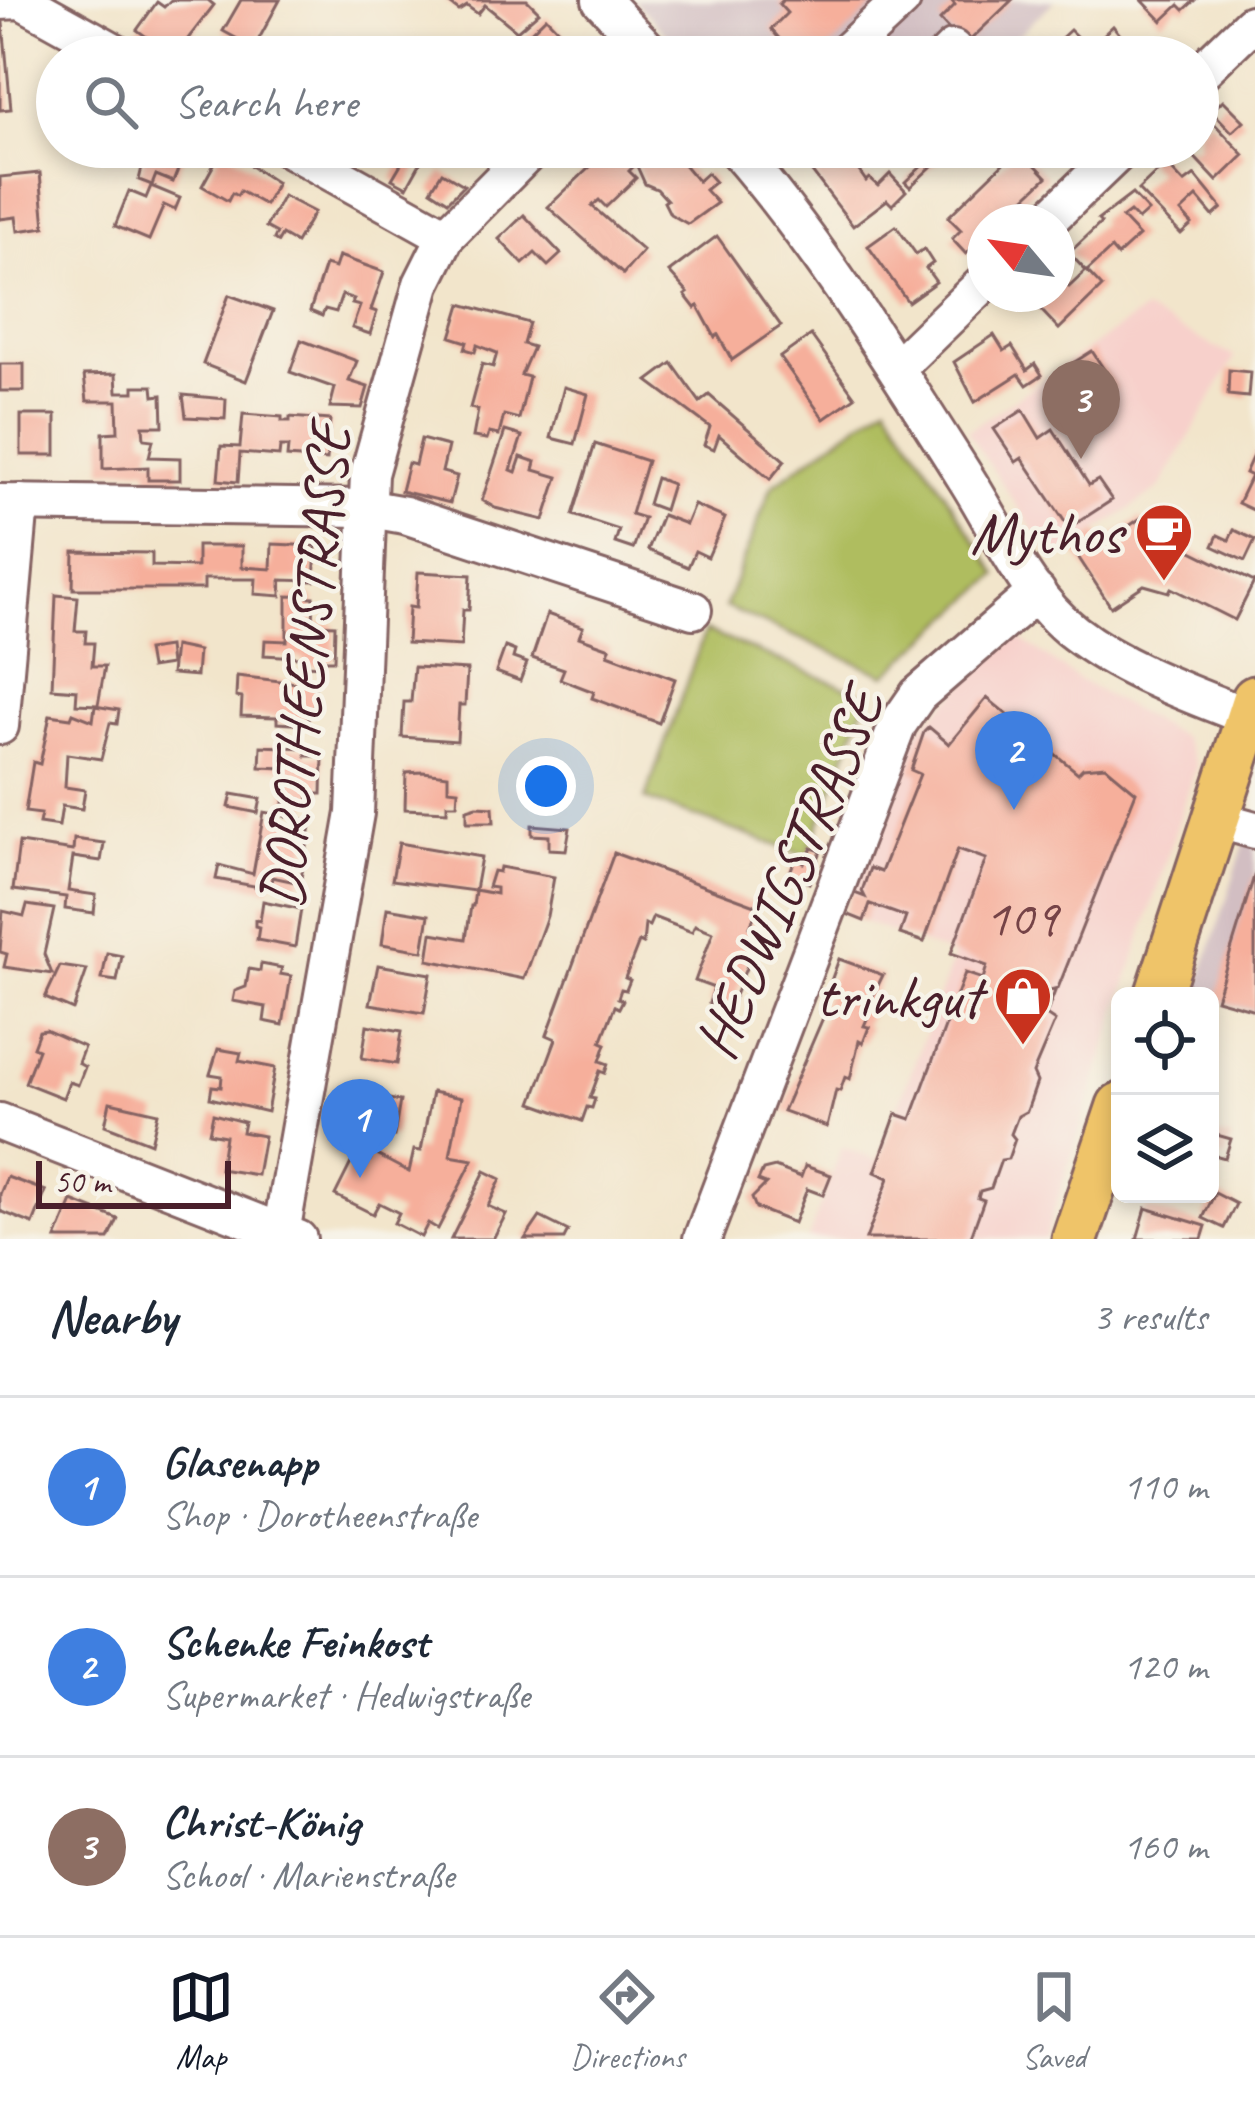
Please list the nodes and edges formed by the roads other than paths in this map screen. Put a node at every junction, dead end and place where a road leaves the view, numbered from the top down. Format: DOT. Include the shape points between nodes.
graph roads {
  1 [pos="601,0"];
  2 [pos="902,0"];
  3 [pos="0,1"];
  4 [pos="1250,24"];
  5 [pos="86,36"];
  6 [pos="630,36"];
  7 [pos="863,36"];
  8 [pos="1219,54"];
  9 [pos="324,168"];
  10 [pos="513,168"];
  11 [pos="758,168"];
  12 [pos="1102,168"];
  13 [pos="1065,204"];
  14 [pos="446,236"];
  15 [pos="967,299"];
  16 [pos="896,368"];
  17 [pos="10,503"];
  18 [pos="365,508"];
  19 [pos="1036,592"];
  20 [pos="693,610"];
  21 [pos="1255,664"];
  22 [pos="1252,705"];
  23 [pos="0,726"];
  24 [pos="1235,824"];
  25 [pos="1162,987"];
  26 [pos="0,1122"];
  27 [pos="1111,1133"];
  28 [pos="1111,1196"];
  29 [pos="287,1237"];
  30 [pos="702,1239"];
  31 [pos="1075,1239"];
  32 [pos="1102,1239"];
  1 -- 6 [label="street"];
  2 -- 7 [label="street"];
  3 -- 5 [label="street" via="21,0"];
  4 -- 8 [label="street"];
  9 -- 14 [label="street"];
  10 -- 14 [label="street, DOROTHEENSTRASSE"];
  11 -- 16 [label="street"];
  12 -- 13 [label="street"];
  14 -- 18 [label="street, DOROTHEENSTRASSE" via="422,284"];
  15 -- 16 [label="street"];
  16 -- 19 [label="street"];
  17 -- 18 [label="street"];
  17 -- 23 [label="street"];
  18 -- 20 [label="street"];
  18 -- 29 [label="street, DOROTHEENSTRASSE" via="355,813"];
  19 -- 22 [label="street" via="1072,632 1111,656"];
  19 -- 30 [label="street, HEDWIGSTRASSE" via="918,695 898,724"];
  21 -- 22 [label="main road"];
  22 -- 24 [label="main road"];
  24 -- 25 [label="main road"];
  26 -- 29 [label="street"];
  27 -- 31 [label="main road"];
  28 -- 32 [label="main road"];
}
